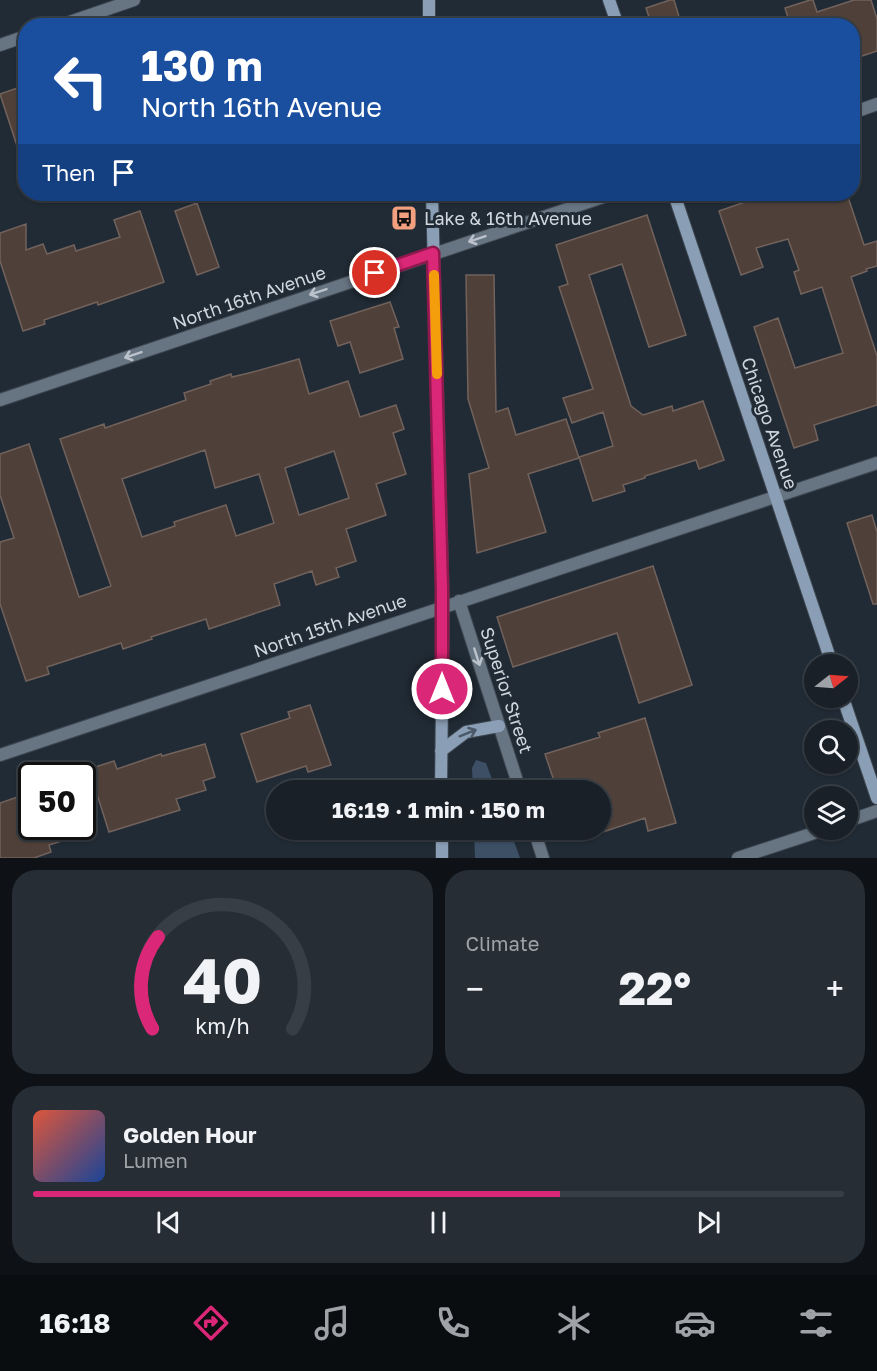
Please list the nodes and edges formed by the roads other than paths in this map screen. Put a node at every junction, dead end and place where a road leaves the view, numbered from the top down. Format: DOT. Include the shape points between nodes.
graph roads {
  1 [pos="134,0"];
  2 [pos="429,0"];
  3 [pos="609,0"];
  4 [pos="81,18"];
  5 [pos="429,18"];
  6 [pos="615,18"];
  7 [pos="18,39"];
  8 [pos="0,45"];
  9 [pos="877,105"];
  10 [pos="860,110"];
  11 [pos="432,201"];
  12 [pos="591,201"];
  13 [pos="676,201"];
  14 [pos="433,253"];
  15 [pos="0,400"];
  16 [pos="877,463"];
  17 [pos="776,497"];
  18 [pos="459,601"];
  19 [pos="442,606"];
  20 [pos="829,654"];
  21 [pos="846,708"];
  22 [pos="499,726"];
  23 [pos="441,751"];
  24 [pos="0,755"];
  25 [pos="441,780"];
  26 [pos="517,780"];
  27 [pos="877,798"];
  28 [pos="877,812"];
  29 [pos="858,818"];
  30 [pos="804,836"];
  31 [pos="442,840"];
  32 [pos="537,840"];
  33 [pos="442,858"];
  34 [pos="543,858"];
  35 [pos="738,858"];
  1 -- 4 [label="street"];
  2 -- 5 [label="main road"];
  3 -- 6 [label="main road"];
  7 -- 8 [label="street"];
  9 -- 10 [label="street"];
  11 -- 14 [label="main road"];
  12 -- 14 [label="street, North 16th Avenue, one-way"];
  13 -- 17 [label="main road, Chicago Avenue"];
  14 -- 15 [label="street, North 16th Avenue, one-way"];
  14 -- 19 [label="main road"];
  16 -- 17 [label="street, North 15th Avenue"];
  17 -- 18 [label="street, North 15th Avenue"];
  17 -- 20 [label="main road, Chicago Avenue"];
  18 -- 19 [label="street, North 15th Avenue"];
  18 -- 22 [label="street, Superior Street, one-way"];
  19 -- 23 [label="main road"];
  19 -- 24 [label="street, North 15th Avenue"];
  21 -- 27 [label="main road"];
  23 -- 22 [label="main road, one-way" via="466,732"];
  22 -- 26 [label="street, Superior Street"];
  23 -- 25 [label="main road"];
  28 -- 29 [label="street"];
  30 -- 35 [label="street"];
  31 -- 33 [label="main road"];
  32 -- 34 [label="street"];
}
